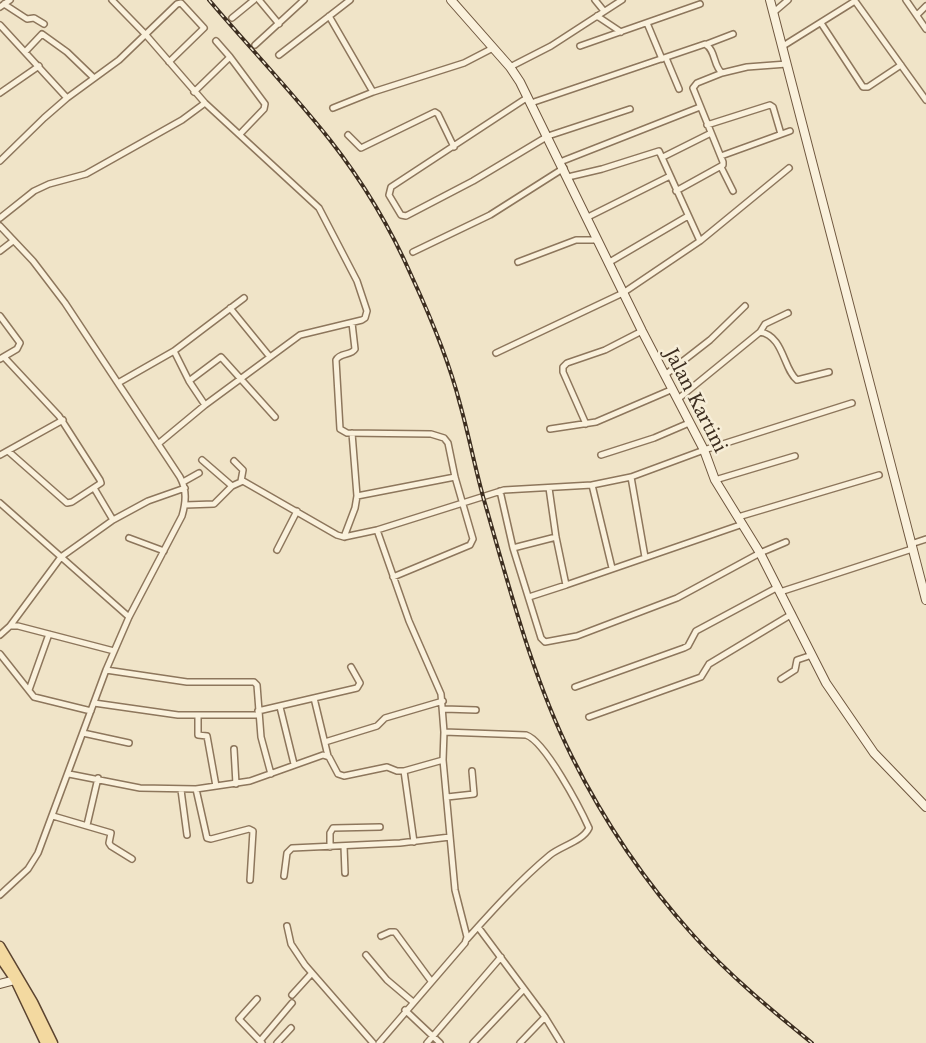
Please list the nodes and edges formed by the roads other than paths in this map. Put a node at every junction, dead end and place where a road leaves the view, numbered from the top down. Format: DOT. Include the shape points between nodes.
graph roads {
  1 [pos="10,0"];
  2 [pos="112,0"];
  3 [pos="257,0"];
  4 [pos="304,0"];
  5 [pos="452,0"];
  6 [pos="595,0"];
  7 [pos="622,0"];
  8 [pos="770,0"];
  9 [pos="788,0"];
  10 [pos="906,0"];
  11 [pos="349,1"];
  12 [pos="856,1"];
  13 [pos="700,4"];
  14 [pos="2,6"];
  15 [pos="926,6"];
  16 [pos="604,12"];
  17 [pos="774,12"];
  18 [pos="917,15"];
  19 [pos="329,16"];
  20 [pos="597,16"];
  21 [pos="232,18"];
  22 [pos="647,23"];
  23 [pos="821,23"];
  24 [pos="44,24"];
  25 [pos="279,24"];
  26 [pos="0,25"];
  27 [pos="926,29"];
  28 [pos="621,32"];
  29 [pos="733,34"];
  30 [pos="146,35"];
  31 [pos="216,41"];
  32 [pos="707,44"];
  33 [pos="255,45"];
  34 [pos="580,46"];
  35 [pos="783,46"];
  36 [pos="493,48"];
  37 [pos="25,52"];
  38 [pos="279,55"];
  39 [pos="230,57"];
  40 [pos="664,59"];
  41 [pos="169,62"];
  42 [pos="787,64"];
  43 [pos="901,65"];
  44 [pos="39,66"];
  45 [pos="510,67"];
  46 [pos="722,73"];
  47 [pos="94,78"];
  48 [pos="678,89"];
  49 [pos="194,92"];
  50 [pos="373,92"];
  51 [pos="0,93"];
  52 [pos="66,98"];
  53 [pos="529,100"];
  54 [pos="926,100"];
  55 [pos="205,104"];
  56 [pos="700,107"];
  57 [pos="333,108"];
  58 [pos="630,109"];
  59 [pos="707,125"];
  60 [pos="790,131"];
  61 [pos="711,133"];
  62 [pos="240,134"];
  63 [pos="781,134"];
  64 [pos="348,135"];
  65 [pos="548,136"];
  66 [pos="454,147"];
  67 [pos="721,156"];
  68 [pos="663,158"];
  69 [pos="0,161"];
  70 [pos="721,167"];
  71 [pos="789,168"];
  72 [pos="564,169"];
  73 [pos="670,176"];
  74 [pos="676,191"];
  75 [pos="733,191"];
  76 [pos="688,216"];
  77 [pos="0,218"];
  78 [pos="586,218"];
  79 [pos="0,226"];
  80 [pos="596,240"];
  81 [pos="14,241"];
  82 [pos="700,241"];
  83 [pos="0,250"];
  84 [pos="413,252"];
  85 [pos="518,262"];
  86 [pos="608,263"];
  87 [pos="623,293"];
  88 [pos="244,298"];
  89 [pos="745,306"];
  90 [pos="230,308"];
  91 [pos="788,313"];
  92 [pos="0,316"];
  93 [pos="352,323"];
  94 [pos="642,331"];
  95 [pos="760,332"];
  96 [pos="174,351"];
  97 [pos="496,353"];
  98 [pos="270,357"];
  99 [pos="2,358"];
  100 [pos="829,372"];
  101 [pos="665,375"];
  102 [pos="241,378"];
  103 [pos="189,381"];
  104 [pos="118,383"];
  105 [pos="673,389"];
  106 [pos="678,399"];
  107 [pos="852,403"];
  108 [pos="206,405"];
  109 [pos="275,417"];
  110 [pos="63,420"];
  111 [pos="689,423"];
  112 [pos="586,424"];
  113 [pos="550,429"];
  114 [pos="352,433"];
  115 [pos="158,444"];
  116 [pos="704,450"];
  117 [pos="8,451"];
  118 [pos="0,455"];
  119 [pos="601,455"];
  120 [pos="795,456"];
  121 [pos="202,460"];
  122 [pos="234,461"];
  123 [pos="199,473"];
  124 [pos="879,475"];
  125 [pos="455,477"];
  126 [pos="631,477"];
  127 [pos="715,480"];
  128 [pos="241,481"];
  129 [pos="184,485"];
  130 [pos="592,485"];
  131 [pos="232,486"];
  132 [pos="549,488"];
  133 [pos="94,489"];
  134 [pos="500,491"];
  135 [pos="357,496"];
  136 [pos="464,502"];
  137 [pos="0,503"];
  138 [pos="185,505"];
  139 [pos="297,511"];
  140 [pos="113,520"];
  141 [pos="741,520"];
  142 [pos="376,530"];
  143 [pos="344,537"];
  144 [pos="556,537"];
  145 [pos="129,538"];
  146 [pos="926,539"];
  147 [pos="786,542"];
  148 [pos="912,546"];
  149 [pos="513,548"];
  150 [pos="277,550"];
  151 [pos="164,551"];
  152 [pos="760,553"];
  153 [pos="61,557"];
  154 [pos="645,557"];
  155 [pos="612,568"];
  156 [pos="393,577"];
  157 [pos="566,585"];
  158 [pos="779,589"];
  159 [pos="529,597"];
  160 [pos="926,600"];
  161 [pos="792,614"];
  162 [pos="129,617"];
  163 [pos="10,627"];
  164 [pos="49,634"];
  165 [pos="0,635"];
  166 [pos="114,651"];
  167 [pos="0,654"];
  168 [pos="812,655"];
  169 [pos="351,667"];
  170 [pos="106,670"];
  171 [pos="781,679"];
  172 [pos="575,687"];
  173 [pos="29,690"];
  174 [pos="314,698"];
  175 [pos="443,701"];
  176 [pos="94,703"];
  177 [pos="280,707"];
  178 [pos="444,709"];
  179 [pos="476,710"];
  180 [pos="91,711"];
  181 [pos="258,713"];
  182 [pos="198,716"];
  183 [pos="589,717"];
  184 [pos="444,732"];
  185 [pos="83,733"];
  186 [pos="325,742"];
  187 [pos="129,743"];
  188 [pos="234,748"];
  189 [pos="328,756"];
  190 [pos="443,760"];
  191 [pos="294,764"];
  192 [pos="404,771"];
  193 [pos="472,771"];
  194 [pos="69,774"];
  195 [pos="271,774"];
  196 [pos="98,778"];
  197 [pos="236,784"];
  198 [pos="216,786"];
  199 [pos="196,789"];
  200 [pos="181,790"];
  201 [pos="447,797"];
  202 [pos="926,807"];
  203 [pos="53,816"];
  204 [pos="87,825"];
  205 [pos="380,827"];
  206 [pos="187,835"];
  207 [pos="450,837"];
  208 [pos="414,842"];
  209 [pos="344,846"];
  210 [pos="330,847"];
  211 [pos="132,859"];
  212 [pos="345,873"];
  213 [pos="284,876"];
  214 [pos="250,880"];
  215 [pos="0,895"];
  216 [pos="287,926"];
  217 [pos="478,927"];
  218 [pos="381,936"];
  219 [pos="467,940"];
  220 [pos="0,946"];
  221 [pos="366,955"];
  222 [pos="501,957"];
  223 [pos="0,958"];
  224 [pos="312,973"];
  225 [pos="15,980"];
  226 [pos="431,981"];
  227 [pos="0,984"];
  228 [pos="524,988"];
  229 [pos="292,995"];
  230 [pos="257,999"];
  231 [pos="413,1002"];
  232 [pos="292,1003"];
  233 [pos="405,1010"];
  234 [pos="544,1017"];
  235 [pos="291,1028"];
  236 [pos="432,1036"];
  237 [pos="261,1042"];
  238 [pos="45,1043"];
  239 [pos="53,1043"];
  240 [pos="277,1043"];
  241 [pos="373,1043"];
  242 [pos="379,1043"];
  243 [pos="427,1043"];
  244 [pos="440,1043"];
  245 [pos="473,1043"];
  246 [pos="520,1043"];
  247 [pos="561,1043"];
  1 -- 14 [label="street"];
  2 -- 30 [label="street"];
  3 -- 21 [label="street"];
  3 -- 25 [label="street"];
  4 -- 25 [label="street"];
  5 -- 36 [label="street, Jalan Kartini"];
  6 -- 16 [label="street"];
  7 -- 16 [label="street"];
  8 -- 17 [label="street"];
  9 -- 17 [label="street"];
  10 -- 18 [label="street"];
  11 -- 19 [label="street"];
  12 -- 23 [label="street"];
  12 -- 43 [label="street"];
  13 -- 22 [label="street"];
  14 -- 24 [label="street"];
  15 -- 18 [label="street"];
  16 -- 20 [label="street"];
  17 -- 35 [label="street"];
  18 -- 27 [label="street"];
  19 -- 38 [label="street"];
  19 -- 50 [label="street"];
  20 -- 28 [label="street"];
  20 -- 45 [label="street"];
  22 -- 28 [label="street"];
  22 -- 40 [label="street"];
  23 -- 35 [label="street"];
  23 -- 43 [label="street" via="863,87"];
  25 -- 33 [label="street"];
  26 -- 37 [label="street"];
  28 -- 34 [label="street"];
  29 -- 32 [label="street"];
  30 -- 41 [label="street"];
  30 -- 41 [label="street" via="179,3 203,25 202,31"];
  30 -- 47 [label="street"];
  31 -- 39 [label="street"];
  32 -- 40 [label="street"];
  32 -- 46 [label="street"];
  35 -- 42 [label="street"];
  36 -- 45 [label="street, Jalan Kartini"];
  36 -- 50 [label="street" via="457,66"];
  37 -- 44 [label="street"];
  37 -- 47 [label="street" via="42,34"];
  39 -- 49 [label="street"];
  39 -- 62 [label="street" via="265,104"];
  40 -- 48 [label="street"];
  40 -- 53 [label="street"];
  41 -- 49 [label="street"];
  42 -- 46 [label="street"];
  42 -- 148 [label="street"];
  43 -- 54 [label="street"];
  44 -- 51 [label="street"];
  44 -- 52 [label="street"];
  45 -- 53 [label="street, Jalan Kartini"];
  46 -- 56 [label="street" via="694,86"];
  47 -- 52 [label="street"];
  49 -- 55 [label="street"];
  50 -- 57 [label="street"];
  52 -- 69 [label="street"];
  53 -- 65 [label="street, Jalan Kartini"];
  53 -- 66 [label="street"];
  55 -- 62 [label="street"];
  55 -- 77 [label="street" via="86,174 34,191"];
  56 -- 59 [label="street"];
  56 -- 72 [label="street"];
  58 -- 65 [label="street"];
  59 -- 61 [label="street"];
  59 -- 63 [label="street" via="771,105"];
  60 -- 63 [label="street"];
  61 -- 67 [label="street"];
  61 -- 68 [label="street"];
  62 -- 93 [label="street" via="322,213 357,281 367,311 363,319"];
  63 -- 67 [label="street"];
  64 -- 66 [label="street" via="362,148 436,112"];
  65 -- 66 [label="street" via="463,186 406,216 401,215 389,195 391,187"];
  65 -- 72 [label="street, Jalan Kartini"];
  67 -- 70 [label="street"];
  68 -- 72 [label="street" via="657,150 602,169"];
  68 -- 73 [label="street"];
  70 -- 74 [label="street"];
  70 -- 75 [label="street"];
  71 -- 82 [label="street"];
  72 -- 78 [label="street, Jalan Kartini"];
  72 -- 84 [label="street" via="490,215"];
  73 -- 74 [label="street"];
  73 -- 78 [label="street"];
  74 -- 76 [label="street"];
  76 -- 82 [label="street"];
  76 -- 86 [label="street"];
  78 -- 80 [label="street, Jalan Kartini"];
  79 -- 81 [label="street"];
  80 -- 85 [label="street" via="576,240"];
  80 -- 86 [label="street, Jalan Kartini"];
  81 -- 83 [label="street"];
  81 -- 104 [label="street" via="65,303"];
  82 -- 87 [label="street"];
  86 -- 87 [label="street, Jalan Kartini"];
  87 -- 94 [label="street, Jalan Kartini"];
  87 -- 97 [label="street"];
  88 -- 90 [label="street"];
  89 -- 101 [label="street"];
  90 -- 96 [label="street"];
  90 -- 98 [label="street"];
  91 -- 95 [label="street" via="765,324"];
  92 -- 99 [label="street" via="20,343"];
  93 -- 98 [label="street" via="304,332"];
  93 -- 114 [label="street" via="355,349 336,360 339,425 344,432"];
  94 -- 101 [label="street, Jalan Kartini"];
  94 -- 112 [label="street" via="563,367"];
  95 -- 100 [label="street" via="768,334 780,348 794,378"];
  95 -- 106 [label="street"];
  96 -- 103 [label="street"];
  96 -- 104 [label="street"];
  98 -- 102 [label="street"];
  99 -- 110 [label="street"];
  101 -- 105 [label="street, Jalan Kartini"];
  102 -- 103 [label="street" via="221,357"];
  102 -- 108 [label="street"];
  102 -- 109 [label="street"];
  103 -- 108 [label="street"];
  104 -- 115 [label="street"];
  105 -- 106 [label="street, Jalan Kartini"];
  105 -- 112 [label="street"];
  106 -- 111 [label="street, Jalan Kartini"];
  107 -- 116 [label="street"];
  108 -- 115 [label="street"];
  110 -- 117 [label="street"];
  110 -- 133 [label="street" via="100,480"];
  111 -- 116 [label="street, Jalan Kartini"];
  111 -- 119 [label="street"];
  112 -- 113 [label="street"];
  114 -- 125 [label="street" via="439,435 448,443"];
  114 -- 135 [label="street"];
  115 -- 129 [label="street"];
  116 -- 126 [label="street"];
  116 -- 127 [label="street, Jalan Kartini"];
  117 -- 118 [label="street"];
  117 -- 133 [label="street" via="65,503"];
  120 -- 127 [label="street"];
  121 -- 131 [label="street"];
  122 -- 128 [label="street" via="243,470"];
  123 -- 129 [label="street"];
  124 -- 141 [label="street"];
  125 -- 135 [label="street"];
  125 -- 136 [label="street"];
  126 -- 130 [label="street"];
  126 -- 154 [label="street"];
  127 -- 141 [label="street, Jalan Kartini"];
  128 -- 131 [label="street"];
  128 -- 139 [label="street"];
  129 -- 138 [label="street"];
  129 -- 140 [label="street"];
  130 -- 132 [label="street"];
  130 -- 155 [label="street"];
  131 -- 138 [label="street" via="214,504"];
  132 -- 134 [label="street"];
  132 -- 144 [label="street"];
  133 -- 140 [label="street"];
  134 -- 136 [label="street"];
  134 -- 149 [label="street"];
  135 -- 143 [label="street"];
  136 -- 142 [label="street"];
  136 -- 156 [label="street" via="473,539 470,545"];
  137 -- 153 [label="street"];
  138 -- 151 [label="street"];
  139 -- 143 [label="street"];
  139 -- 150 [label="street"];
  140 -- 153 [label="street"];
  141 -- 152 [label="street, Jalan Kartini"];
  141 -- 154 [label="street"];
  142 -- 143 [label="street"];
  142 -- 156 [label="street"];
  144 -- 149 [label="street"];
  144 -- 157 [label="street"];
  145 -- 151 [label="street"];
  146 -- 148 [label="street"];
  147 -- 152 [label="street"];
  148 -- 158 [label="street"];
  148 -- 160 [label="street"];
  149 -- 159 [label="street"];
  151 -- 162 [label="street"];
  152 -- 158 [label="street, Jalan Kartini"];
  152 -- 159 [label="street" via="677,598 578,636 547,642 541,638"];
  153 -- 162 [label="street"];
  153 -- 163 [label="street"];
  154 -- 155 [label="street"];
  155 -- 157 [label="street"];
  156 -- 175 [label="street"];
  157 -- 159 [label="street"];
  158 -- 161 [label="street, Jalan Kartini"];
  158 -- 172 [label="street" via="696,631 684,648"];
  161 -- 168 [label="street, Jalan Kartini"];
  161 -- 183 [label="street" via="709,664 701,677"];
  162 -- 166 [label="street"];
  163 -- 164 [label="street"];
  163 -- 165 [label="street"];
  164 -- 166 [label="street"];
  164 -- 173 [label="street"];
  166 -- 170 [label="street"];
  167 -- 173 [label="street"];
  168 -- 171 [label="street" via="797,660 795,670"];
  168 -- 202 [label="street, Jalan Kartini" via="874,753"];
  169 -- 174 [label="street" via="359,687"];
  170 -- 176 [label="street"];
  170 -- 181 [label="street" via="187,682 251,681 256,685"];
  173 -- 180 [label="street" via="35,698"];
  174 -- 177 [label="street"];
  174 -- 186 [label="street"];
  175 -- 178 [label="street"];
  175 -- 186 [label="street"];
  176 -- 180 [label="street"];
  176 -- 182 [label="street"];
  177 -- 181 [label="street"];
  177 -- 191 [label="street"];
  178 -- 179 [label="street"];
  178 -- 184 [label="street"];
  180 -- 185 [label="street"];
  181 -- 182 [label="street"];
  181 -- 195 [label="street"];
  182 -- 198 [label="street" via="198,735 207,736"];
  184 -- 190 [label="street"];
  184 -- 217 [label="street" via="532,738 557,769 588,828 550,855"];
  185 -- 187 [label="street"];
  185 -- 194 [label="street"];
  186 -- 189 [label="street"];
  188 -- 197 [label="street"];
  189 -- 191 [label="street"];
  189 -- 192 [label="street" via="342,776 384,767"];
  190 -- 192 [label="street"];
  190 -- 201 [label="street"];
  191 -- 195 [label="street"];
  192 -- 208 [label="street"];
  193 -- 201 [label="street" via="474,794"];
  194 -- 196 [label="street"];
  194 -- 203 [label="street"];
  195 -- 197 [label="street"];
  196 -- 200 [label="street" via="140,788"];
  196 -- 204 [label="street"];
  197 -- 198 [label="street"];
  198 -- 199 [label="street"];
  199 -- 200 [label="street"];
  199 -- 214 [label="street" via="207,838 253,831"];
  200 -- 206 [label="street"];
  201 -- 207 [label="street"];
  203 -- 204 [label="street"];
  203 -- 215 [label="street" via="35,860"];
  204 -- 211 [label="street" via="111,833 111,846"];
  205 -- 210 [label="street" via="333,828"];
  207 -- 208 [label="street"];
  207 -- 219 [label="street" via="455,890"];
  208 -- 209 [label="street"];
  209 -- 210 [label="street"];
  209 -- 212 [label="street"];
  210 -- 213 [label="street" via="291,848"];
  216 -- 224 [label="street" via="291,945"];
  217 -- 219 [label="street"];
  217 -- 222 [label="street"];
  218 -- 226 [label="street" via="394,932"];
  219 -- 226 [label="street"];
  220 -- 239 [label="main road"];
  221 -- 231 [label="street"];
  222 -- 228 [label="street"];
  222 -- 236 [label="street"];
  223 -- 225 [label="main road"];
  224 -- 229 [label="street"];
  224 -- 241 [label="street"];
  225 -- 227 [label="street"];
  225 -- 238 [label="main road"];
  226 -- 231 [label="street"];
  228 -- 234 [label="street"];
  228 -- 245 [label="street"];
  230 -- 237 [label="street" via="239,1019"];
  231 -- 233 [label="street"];
  232 -- 237 [label="street"];
  233 -- 236 [label="street"];
  233 -- 242 [label="street"];
  234 -- 246 [label="street"];
  234 -- 247 [label="street"];
  235 -- 240 [label="street"];
  236 -- 243 [label="street"];
  236 -- 244 [label="street"];
}
